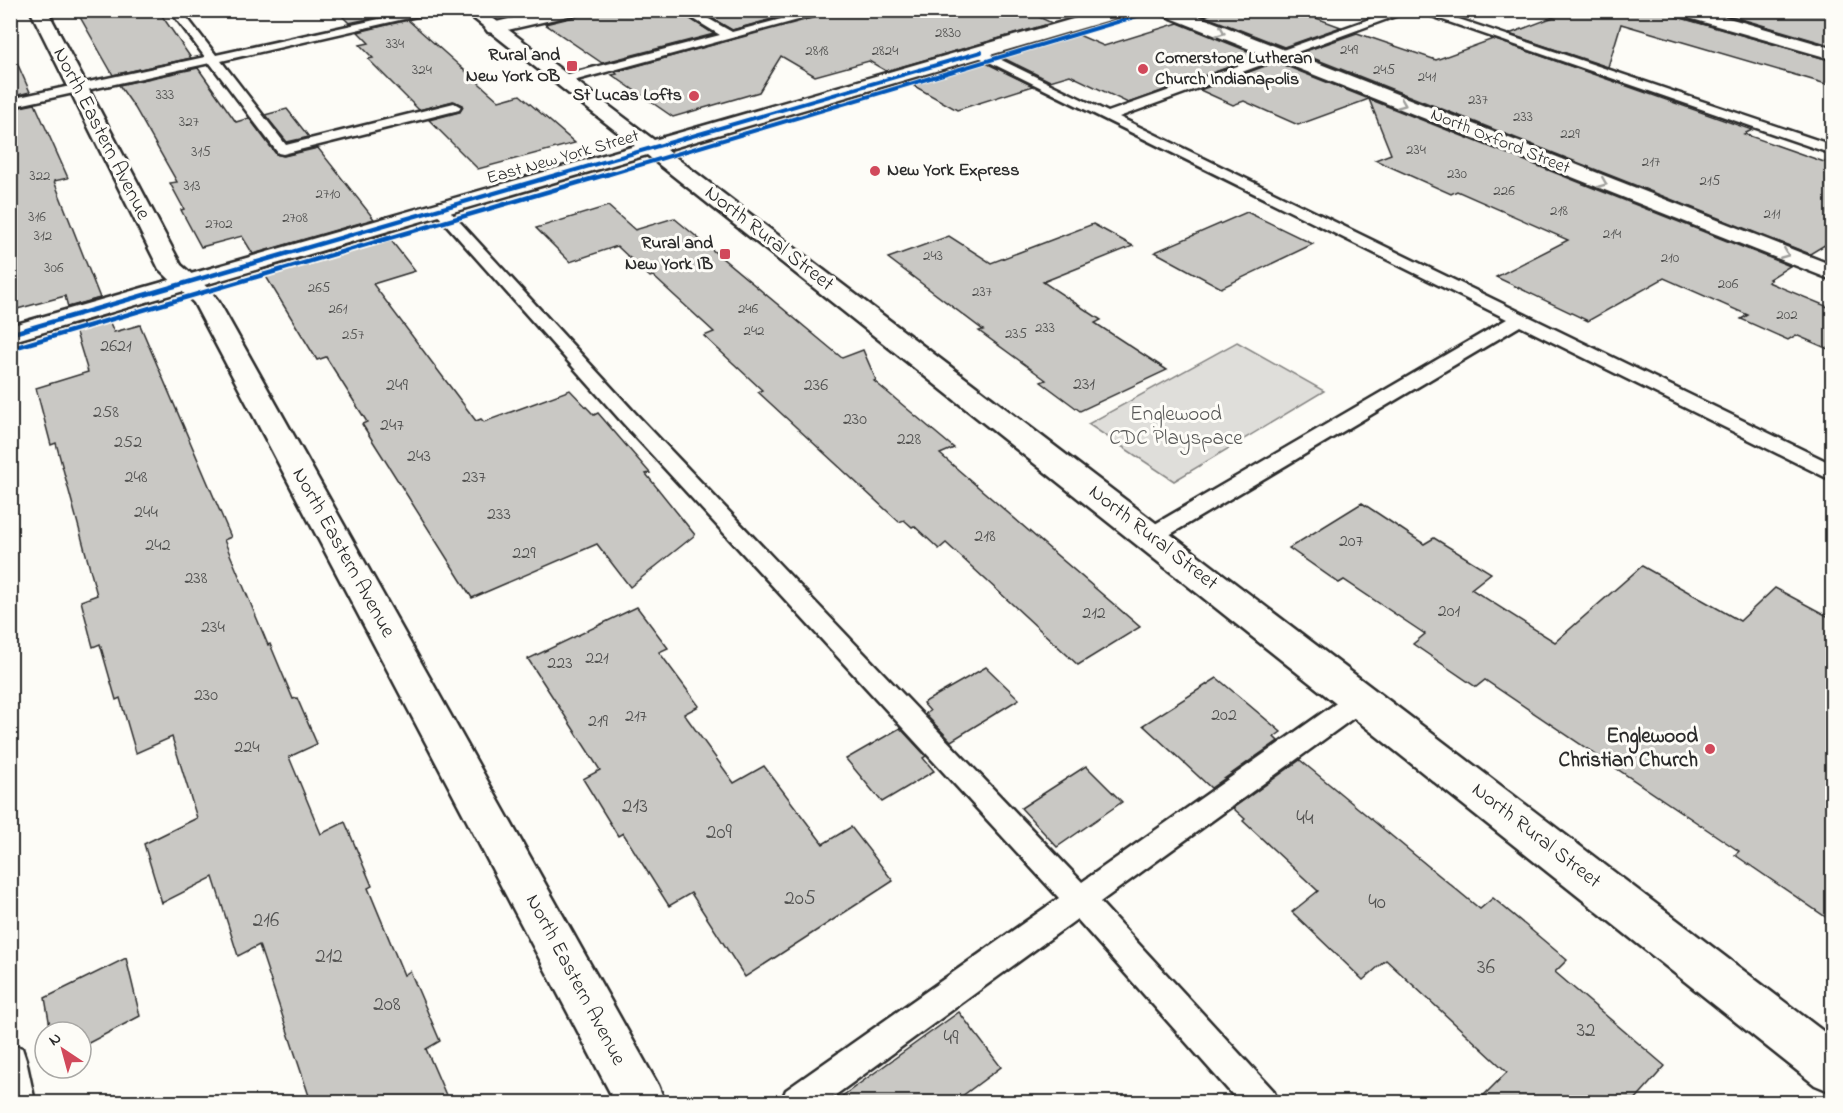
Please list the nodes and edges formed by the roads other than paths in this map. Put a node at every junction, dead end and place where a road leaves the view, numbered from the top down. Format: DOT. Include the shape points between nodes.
graph roads {
  1 [pos="38,10"];
  2 [pos="175,10"];
  3 [pos="438,10"];
  4 [pos="471,10"];
  5 [pos="571,10"];
  6 [pos="684,10"];
  7 [pos="830,10"];
  8 [pos="1124,10"];
  9 [pos="1167,10"];
  10 [pos="1407,10"];
  11 [pos="1419,10"];
  12 [pos="1681,10"];
  13 [pos="494,28"];
  14 [pos="731,36"];
  15 [pos="976,53"];
  16 [pos="1833,54"];
  17 [pos="1280,55"];
  18 [pos="211,59"];
  19 [pos="561,80"];
  20 [pos="78,88"];
  21 [pos="10,103"];
  22 [pos="454,107"];
  23 [pos="1107,117"];
  24 [pos="651,148"];
  25 [pos="1833,150"];
  26 [pos="441,210"];
  27 [pos="1833,273"];
  28 [pos="187,284"];
  29 [pos="1520,319"];
  30 [pos="10,334"];
  31 [pos="1833,472"];
  32 [pos="1151,536"];
  33 [pos="1361,699"];
  34 [pos="1080,901"];
  35 [pos="10,1060"];
  36 [pos="1833,1068"];
  37 [pos="18,1102"];
  38 [pos="641,1102"];
  39 [pos="798,1102"];
  40 [pos="1261,1102"];
  1 -- 20 [label="main road, North Eastern Avenue"];
  2 -- 18 [label="lane"];
  3 -- 18 [label="lane"];
  4 -- 13 [label="main road, North Rural Street"];
  5 -- 13 [label="main road"];
  6 -- 14 [label="lane"];
  7 -- 14 [label="lane"];
  8 -- 15 [label="main road, East New York Street"];
  9 -- 17 [label="main road, North Oxford Street, one-way"];
  10 -- 17 [label="lane"];
  11 -- 25 [label="lane"];
  12 -- 16 [label="main road"];
  13 -- 19 [label="main road, North Rural Street"];
  14 -- 19 [label="lane"];
  15 -- 23 [label="lane"];
  15 -- 24 [label="main road, East New York Street"];
  17 -- 23 [label="lane"];
  17 -- 27 [label="main road, North Oxford Street, one-way"];
  18 -- 20 [label="lane"];
  18 -- 22 [label="lane" via="283,150"];
  19 -- 24 [label="main road, North Rural Street"];
  20 -- 21 [label="lane"];
  20 -- 28 [label="main road, North Eastern Avenue" via="171,269"];
  23 -- 29 [label="lane"];
  24 -- 26 [label="main road, East New York Street"];
  24 -- 32 [label="main road, North Rural Street"];
  26 -- 28 [label="main road, East New York Street"];
  26 -- 34 [label="lane"];
  28 -- 30 [label="main road, East New York Street"];
  28 -- 38 [label="main road, North Eastern Avenue" via="206,302"];
  29 -- 31 [label="lane"];
  29 -- 32 [label="lane"];
  32 -- 33 [label="main road, North Rural Street"];
  33 -- 34 [label="lane"];
  33 -- 36 [label="main road, North Rural Street"];
  34 -- 39 [label="lane"];
  34 -- 40 [label="lane"];
  35 -- 37 [label="lane"];
}
